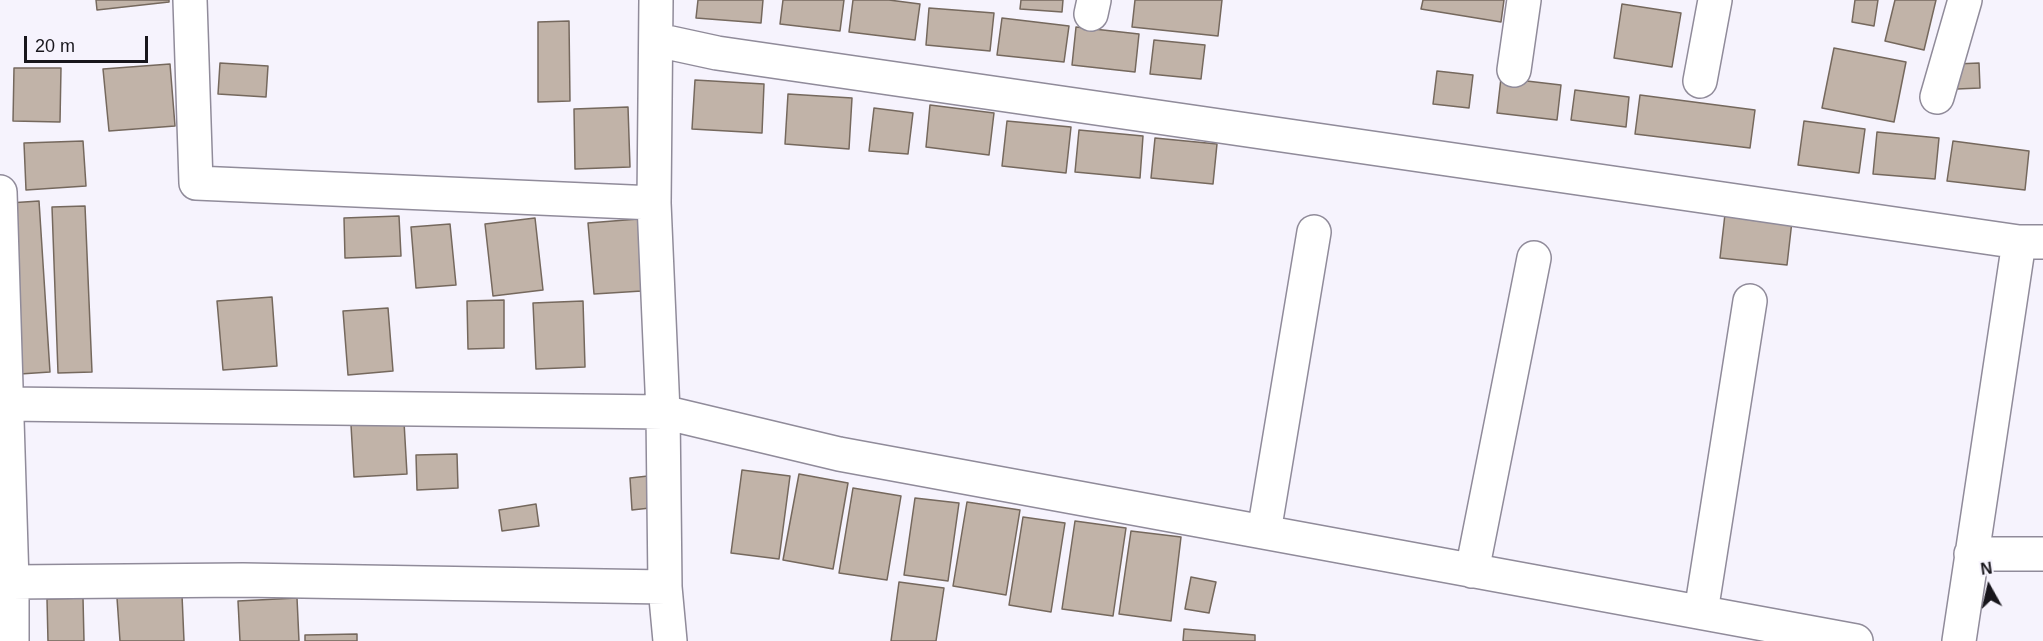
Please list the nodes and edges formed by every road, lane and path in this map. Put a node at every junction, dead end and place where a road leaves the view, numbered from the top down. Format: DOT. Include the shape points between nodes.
graph roads {
  1 [pos="190,0"];
  2 [pos="656,0"];
  3 [pos="1524,0"];
  4 [pos="1715,0"];
  5 [pos="1965,0"];
  6 [pos="657,40"];
  7 [pos="1514,70"];
  8 [pos="1700,81"];
  9 [pos="1937,97"];
  10 [pos="0,192"];
  11 [pos="654,203"];
  12 [pos="1314,232"];
  13 [pos="2031,242"];
  14 [pos="1534,258"];
  15 [pos="1750,301"];
  16 [pos="7,404"];
  17 [pos="663,412"];
  18 [pos="1264,532"];
  19 [pos="1971,554"];
  20 [pos="2043,554"];
  21 [pos="1472,571"];
  22 [pos="12,582"];
  23 [pos="665,586"];
  24 [pos="1701,612"];
  25 [pos="12,641"];
  26 [pos="670,641"];
  27 [pos="1856,641"];
  28 [pos="1959,641"];
  1 -- 11 [label="street" via="196,183"];
  2 -- 6 [label="street"];
  3 -- 7 [label="street"];
  4 -- 8 [label="street"];
  5 -- 9 [label="street"];
  6 -- 11 [label="street"];
  6 -- 13 [label="street" via="717,53"];
  10 -- 16 [label="street"];
  11 -- 17 [label="street"];
  12 -- 18 [label="street"];
  13 -- 19 [label="street"];
  14 -- 21 [label="street"];
  15 -- 24 [label="street"];
  16 -- 17 [label="street"];
  16 -- 22 [label="street"];
  17 -- 18 [label="street" via="839,454"];
  17 -- 23 [label="street"];
  18 -- 21 [label="street"];
  19 -- 20 [label="street"];
  19 -- 28 [label="street"];
  21 -- 24 [label="street"];
  22 -- 23 [label="street" via="243,580"];
  22 -- 25 [label="street"];
  23 -- 26 [label="street"];
  24 -- 27 [label="street"];
}
